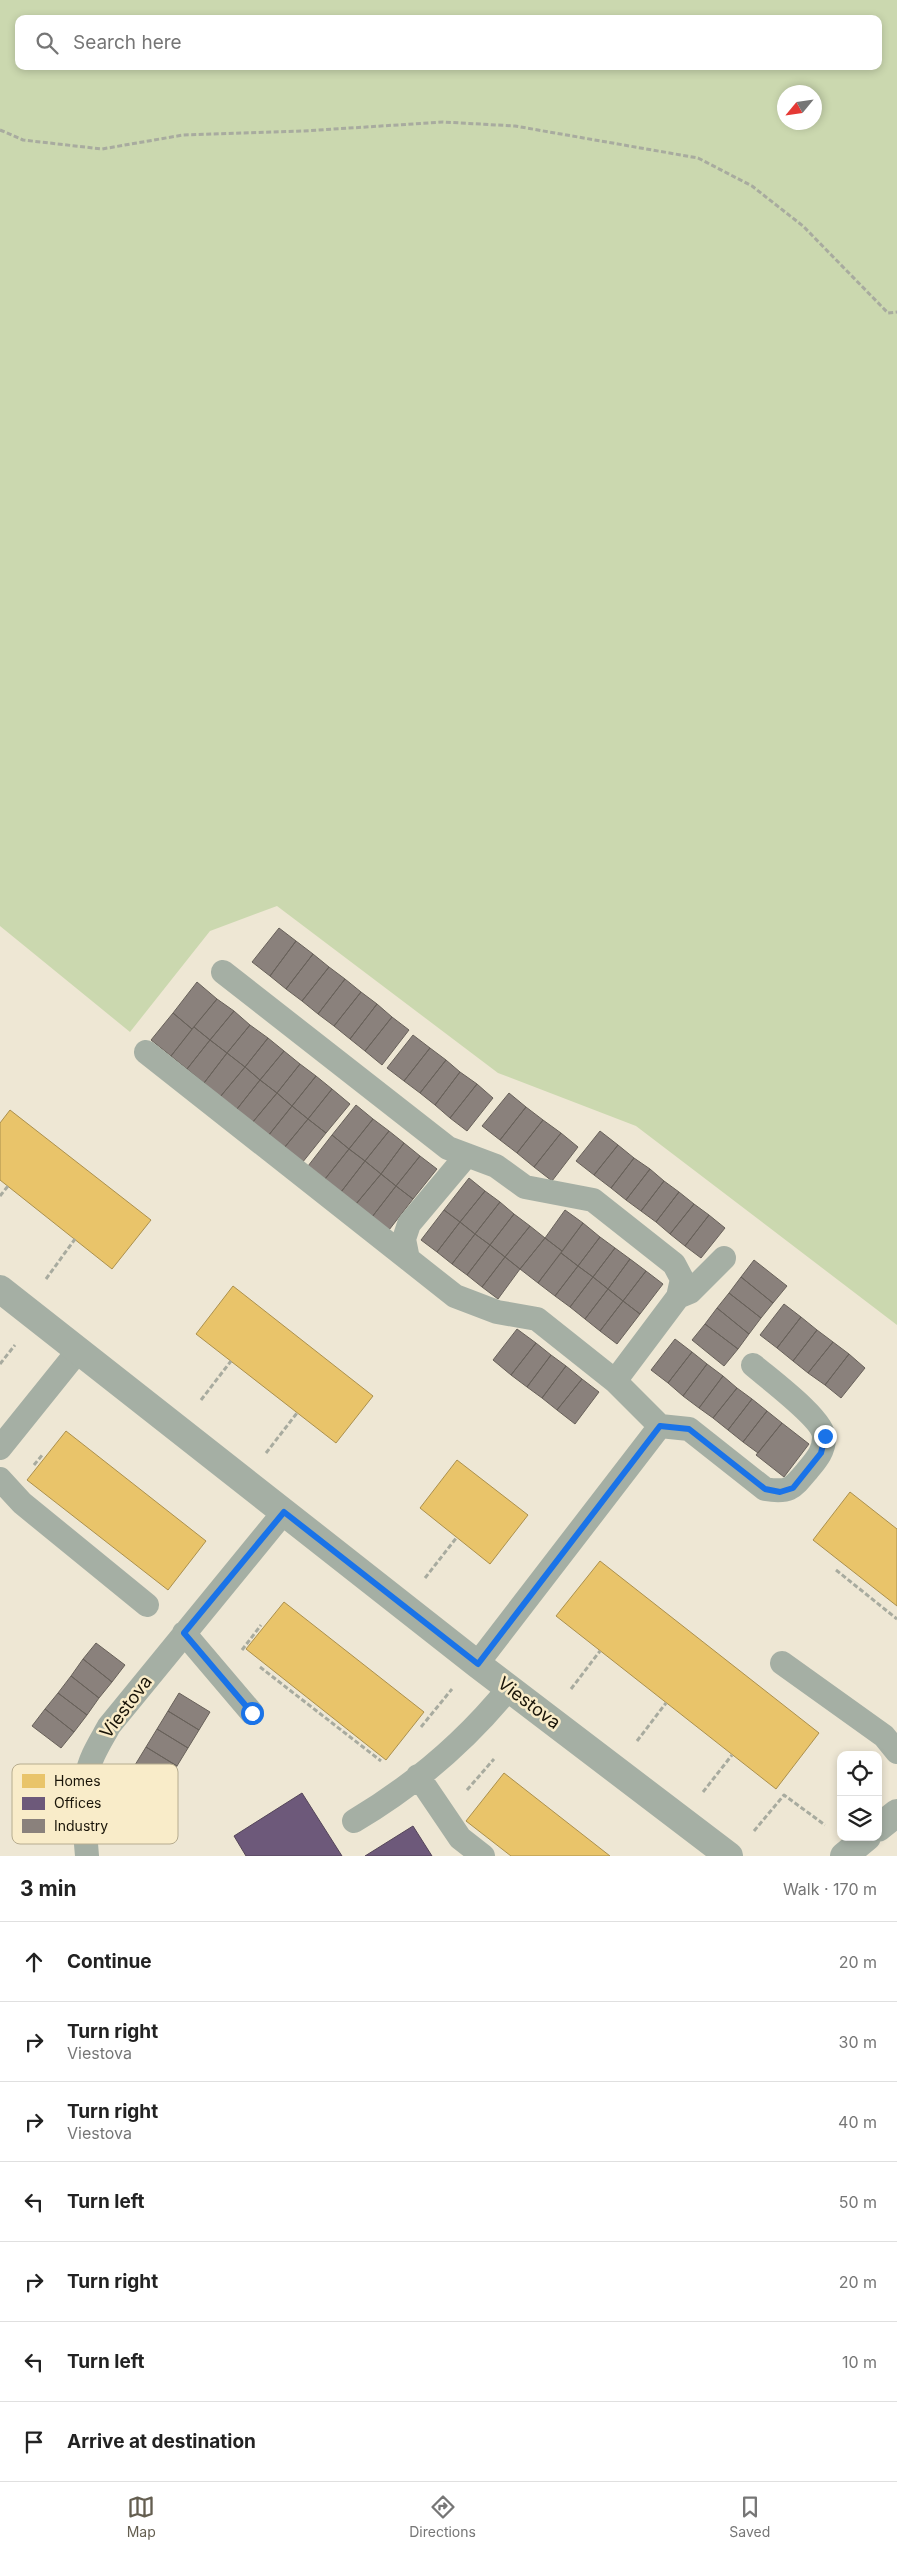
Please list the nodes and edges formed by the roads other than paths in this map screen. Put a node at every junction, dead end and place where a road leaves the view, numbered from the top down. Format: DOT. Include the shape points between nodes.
graph roads {
  1 [pos="224,972"];
  2 [pos="146,1052"];
  3 [pos="466,1155"];
  4 [pos="724,1258"];
  5 [pos="408,1259"];
  6 [pos="0,1289"];
  7 [pos="678,1297"];
  8 [pos="78,1351"];
  9 [pos="753,1365"];
  10 [pos="615,1381"];
  11 [pos="660,1426"];
  12 [pos="0,1448"];
  13 [pos="0,1479"];
  14 [pos="284,1512"];
  15 [pos="147,1606"];
  16 [pos="184,1633"];
  17 [pos="782,1663"];
  18 [pos="478,1664"];
  19 [pos="509,1688"];
  20 [pos="252,1713"];
  21 [pos="897,1752"];
  22 [pos="91,1764"];
  23 [pos="418,1776"];
  24 [pos="897,1813"];
  25 [pos="354,1821"];
  26 [pos="882,1825"];
  27 [pos="862,1841"];
  28 [pos="482,1856"];
  29 [pos="729,1856"];
  30 [pos="844,1856"];
  1 -- 3 [label="lane" via="448,1148"];
  2 -- 5 [label="lane"];
  3 -- 5 [label="lane" via="409,1224 404,1239"];
  3 -- 7 [label="lane" via="496,1166 525,1187 593,1200 674,1264 682,1279"];
  4 -- 7 [label="lane" via="690,1292"];
  5 -- 10 [label="lane" via="455,1296 497,1312 537,1319"];
  6 -- 8 [label="street, Viestova"];
  7 -- 10 [label="lane"];
  8 -- 12 [label="lane"];
  8 -- 14 [label="street, Viestova"];
  9 -- 11 [label="lane" via="818,1421 825,1436 821,1453 793,1488 780,1492 765,1489 689,1429"];
  10 -- 11 [label="lane"];
  11 -- 18 [label="lane"];
  13 -- 15 [label="lane" via="22,1503"];
  14 -- 16 [label="lane, Viestova"];
  14 -- 18 [label="street, Viestova"];
  16 -- 20 [label="lane"];
  16 -- 22 [label="lane, Viestova" via="109,1726"];
  17 -- 21 [label="lane" via="884,1736"];
  18 -- 19 [label="street, Viestova"];
  19 -- 23 [label="lane" via="478,1726"];
  19 -- 29 [label="street, Viestova"];
  23 -- 25 [label="lane" via="393,1798"];
  23 -- 28 [label="lane" via="444,1818 460,1838"];
  24 -- 26 [label="street"];
  27 -- 30 [label="street"];
}
